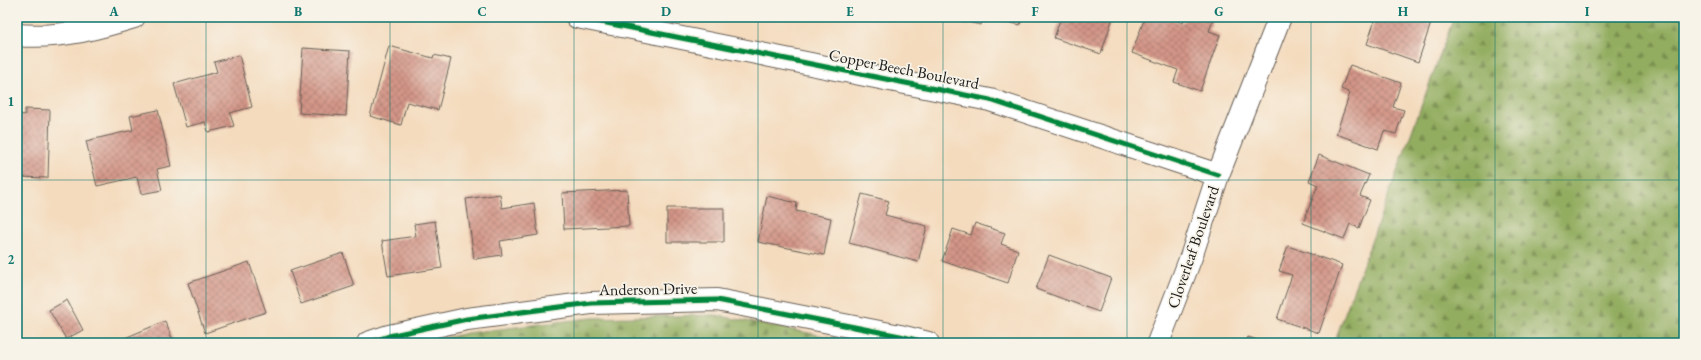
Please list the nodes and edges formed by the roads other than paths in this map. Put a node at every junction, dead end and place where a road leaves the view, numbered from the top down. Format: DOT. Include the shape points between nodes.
graph roads {
  1 [pos="134,17"];
  2 [pos="577,17"];
  3 [pos="1280,17"];
  4 [pos="17,35"];
  5 [pos="1218,175"];
  6 [pos="368,343"];
  7 [pos="928,343"];
  8 [pos="1158,343"];
  1 -- 4 [label="street" via="58,36"];
  2 -- 5 [label="street, Copper Beech Boulevard" via="990,100"];
  3 -- 5 [label="street, Cloverleaf Boulevard"];
  5 -- 8 [label="street, Cloverleaf Boulevard" via="1191,257"];
  6 -- 7 [label="street, Anderson Drive" via="466,319 591,303 717,300"];
}
